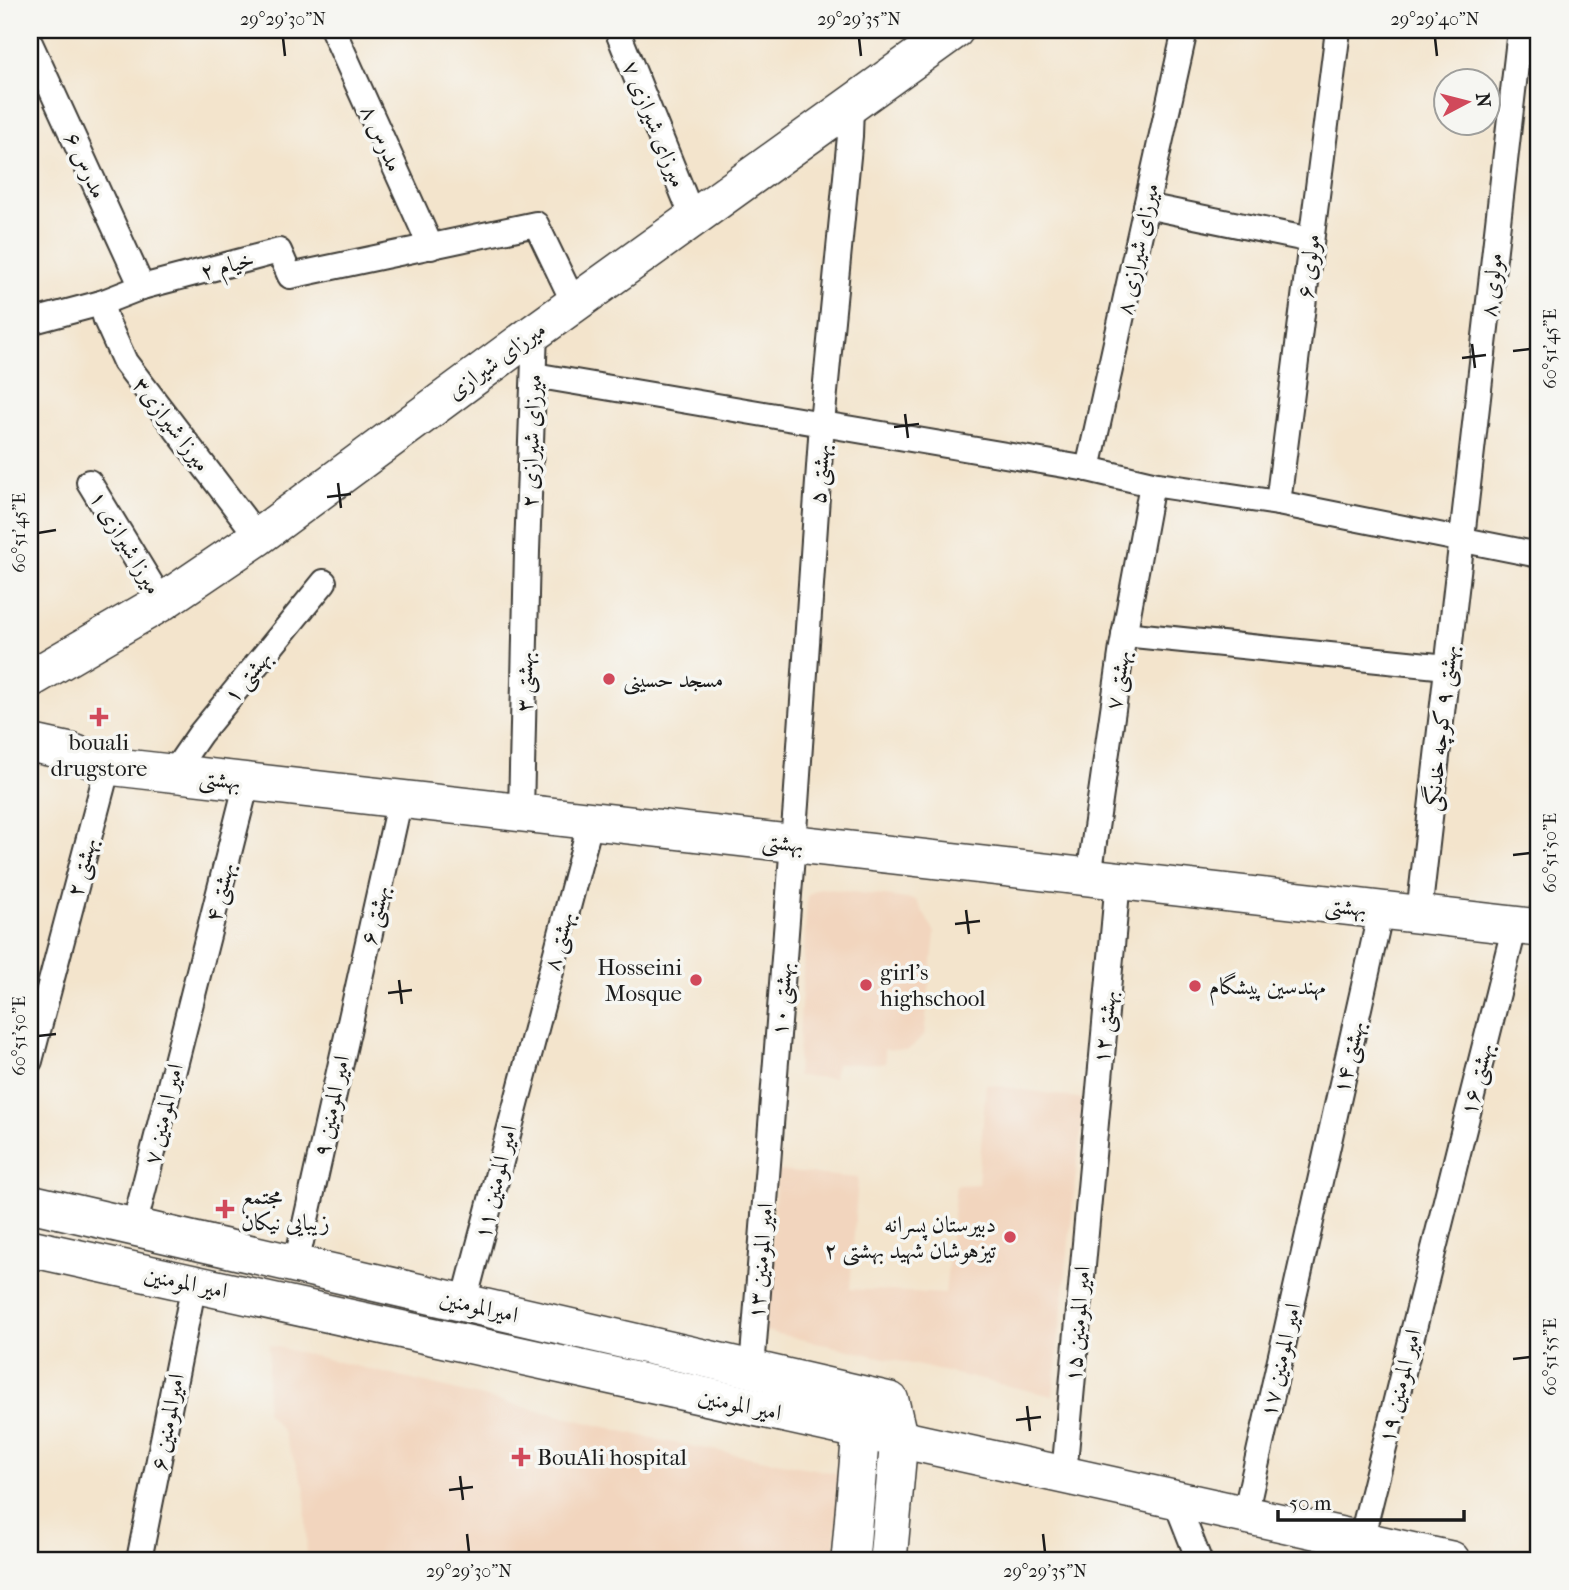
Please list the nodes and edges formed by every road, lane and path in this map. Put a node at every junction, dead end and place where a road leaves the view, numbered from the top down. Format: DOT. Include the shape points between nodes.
graph roads {
  1 [pos="333,30"];
  2 [pos="617,30"];
  3 [pos="955,30"];
  4 [pos="1185,30"];
  5 [pos="1338,30"];
  6 [pos="1520,30"];
  7 [pos="30,43"];
  8 [pos="851,105"];
  9 [pos="1146,206"];
  10 [pos="693,218"];
  11 [pos="1311,240"];
  12 [pos="431,247"];
  13 [pos="142,287"];
  14 [pos="101,303"];
  15 [pos="575,303"];
  16 [pos="30,322"];
  17 [pos="535,331"];
  18 [pos="534,375"];
  19 [pos="822,423"];
  20 [pos="1088,469"];
  21 [pos="89,482"];
  22 [pos="1152,484"];
  23 [pos="1278,503"];
  24 [pos="258,537"];
  25 [pos="1462,541"];
  26 [pos="527,551"];
  27 [pos="1539,555"];
  28 [pos="324,582"];
  29 [pos="162,602"];
  30 [pos="1124,634"];
  31 [pos="1447,667"];
  32 [pos="30,679"];
  33 [pos="30,743"];
  34 [pos="107,766"];
  35 [pos="173,773"];
  36 [pos="247,782"];
  37 [pos="400,799"];
  38 [pos="521,813"];
  39 [pos="591,820"];
  40 [pos="793,843"];
  41 [pos="1103,878"];
  42 [pos="1381,910"];
  43 [pos="1419,914"];
  44 [pos="1527,926"];
  45 [pos="192,1002"];
  46 [pos="347,1030"];
  47 [pos="30,1061"];
  48 [pos="526,1061"];
  49 [pos="769,1154"];
  50 [pos="1090,1173"];
  51 [pos="30,1203"];
  52 [pos="1315,1204"];
  53 [pos="134,1227"];
  54 [pos="30,1232"];
  55 [pos="1438,1232"];
  56 [pos="30,1248"];
  57 [pos="296,1264"];
  58 [pos="159,1276"];
  59 [pos="194,1284"];
  60 [pos="464,1302"];
  61 [pos="752,1369"];
  62 [pos="861,1431"];
  63 [pos="899,1439"];
  64 [pos="1064,1475"];
  65 [pos="1175,1499"];
  66 [pos="1245,1515"];
  67 [pos="1361,1540"];
  68 [pos="139,1560"];
  69 [pos="850,1560"];
  70 [pos="888,1560"];
  71 [pos="1199,1560"];
  72 [pos="1451,1560"];
  1 -- 12 [label="street, مدرس ۸"];
  2 -- 10 [label="street, میرزای شیرازی ۷"];
  3 -- 8 [label="main road, میرزای شیرازی"];
  4 -- 9 [label="street, میرزای شیرازی ۸"];
  5 -- 11 [label="street, مولوی ۶"];
  6 -- 25 [label="street, مولوی ۸"];
  7 -- 13 [label="street, مدرس ۶"];
  8 -- 10 [label="main road, میرزای شیرازی"];
  8 -- 19 [label="street, بهشتی ۵"];
  9 -- 11 [label="street"];
  9 -- 20 [label="street, میرزای شیرازی ۸"];
  10 -- 15 [label="main road, میرزای شیرازی"];
  11 -- 23 [label="street, مولوی ۶"];
  12 -- 13 [label="street, خیام ۲" via="290,276 279,251"];
  12 -- 15 [label="street, خیام ۲" via="536,224"];
  13 -- 14 [label="street, خیام ۲"];
  14 -- 16 [label="street, خیام ۲"];
  14 -- 24 [label="street, میرزا شیرازی۳" via="125,362"];
  15 -- 17 [label="main road, میرزای شیرازی"];
  17 -- 18 [label="street, میرزای شیرازی ۲"];
  17 -- 24 [label="main road, میرزای شیرازی"];
  18 -- 19 [label="street"];
  18 -- 26 [label="street, میرزای شیرازی ۲"];
  19 -- 20 [label="street"];
  19 -- 40 [label="street, بهشتی ۵"];
  20 -- 22 [label="street"];
  21 -- 29 [label="street, میرزا شیرازی ۱"];
  22 -- 23 [label="street"];
  22 -- 30 [label="street, بهشتی ۷"];
  23 -- 25 [label="street"];
  24 -- 29 [label="main road, میرزای شیرازی"];
  25 -- 27 [label="street"];
  25 -- 31 [label="street, بهشتی ۹ کوچه خدنگی"];
  26 -- 38 [label="street, بهشتی ۳"];
  28 -- 35 [label="street, بهشتی ۱"];
  29 -- 32 [label="main road, میرزای شیرازی"];
  30 -- 31 [label="street"];
  30 -- 41 [label="street, بهشتی ۷"];
  31 -- 43 [label="street, بهشتی ۹ کوچه خدنگی"];
  33 -- 34 [label="main road, بهشتی"];
  34 -- 35 [label="main road, بهشتی"];
  34 -- 47 [label="street, بهشتی ۲"];
  35 -- 36 [label="main road, بهشتی"];
  36 -- 37 [label="main road, بهشتی"];
  36 -- 45 [label="street, بهشتی ۴"];
  37 -- 38 [label="main road, بهشتی"];
  37 -- 46 [label="street, بهشتی ۶"];
  38 -- 39 [label="main road, بهشتی"];
  39 -- 40 [label="main road, بهشتی"];
  39 -- 48 [label="street, بهشتی ۸"];
  40 -- 41 [label="main road, بهشتی"];
  40 -- 49 [label="street, بهشتی ۱۰"];
  41 -- 42 [label="main road, بهشتی"];
  41 -- 50 [label="street, بهشتی ۱۲"];
  42 -- 43 [label="main road, بهشتی"];
  42 -- 52 [label="street, بهشتی ۱۴"];
  43 -- 44 [label="main road, بهشتی"];
  44 -- 55 [label="street, بهشتی ۱۶"];
  45 -- 53 [label="street, امیر المومنین ۷"];
  46 -- 57 [label="street, امیر المومنین ۹"];
  48 -- 60 [label="street, امیر المومنین ۱۱"];
  49 -- 61 [label="street, امیر المومنین ۱۳"];
  50 -- 64 [label="street, امیر المومنین ۱۵"];
  51 -- 53 [label="main road, امیرالمومنین"];
  52 -- 66 [label="street, امیر المومنین ۱۷"];
  53 -- 57 [label="main road, امیرالمومنین"];
  54 -- 58 [label="main road" via="107,1252"];
  55 -- 67 [label="street, امیر المومنین ۱۹"];
  56 -- 58 [label="main road, امیر المومنین"];
  57 -- 60 [label="main road, امیرالمومنین"];
  58 -- 59 [label="main road, امیر المومنین"];
  59 -- 62 [label="main road, امیر المومنین"];
  59 -- 68 [label="street, امیرالمومنین ۶"];
  60 -- 61 [label="main road, امیرالمومنین"];
  61 -- 63 [label="main road, امیرالمومنین" via="890,1401"];
  62 -- 63 [label="main road, امیر المومنین"];
  62 -- 69 [label="main road"];
  63 -- 64 [label="main road, امیر المومنین"];
  63 -- 70 [label="main road"];
  64 -- 65 [label="main road, امیر المومنین"];
  65 -- 66 [label="main road, امیر المومنین"];
  65 -- 71 [label="street"];
  66 -- 67 [label="main road, امیر المومنین"];
  67 -- 72 [label="main road, امیر المومنین"];
}
